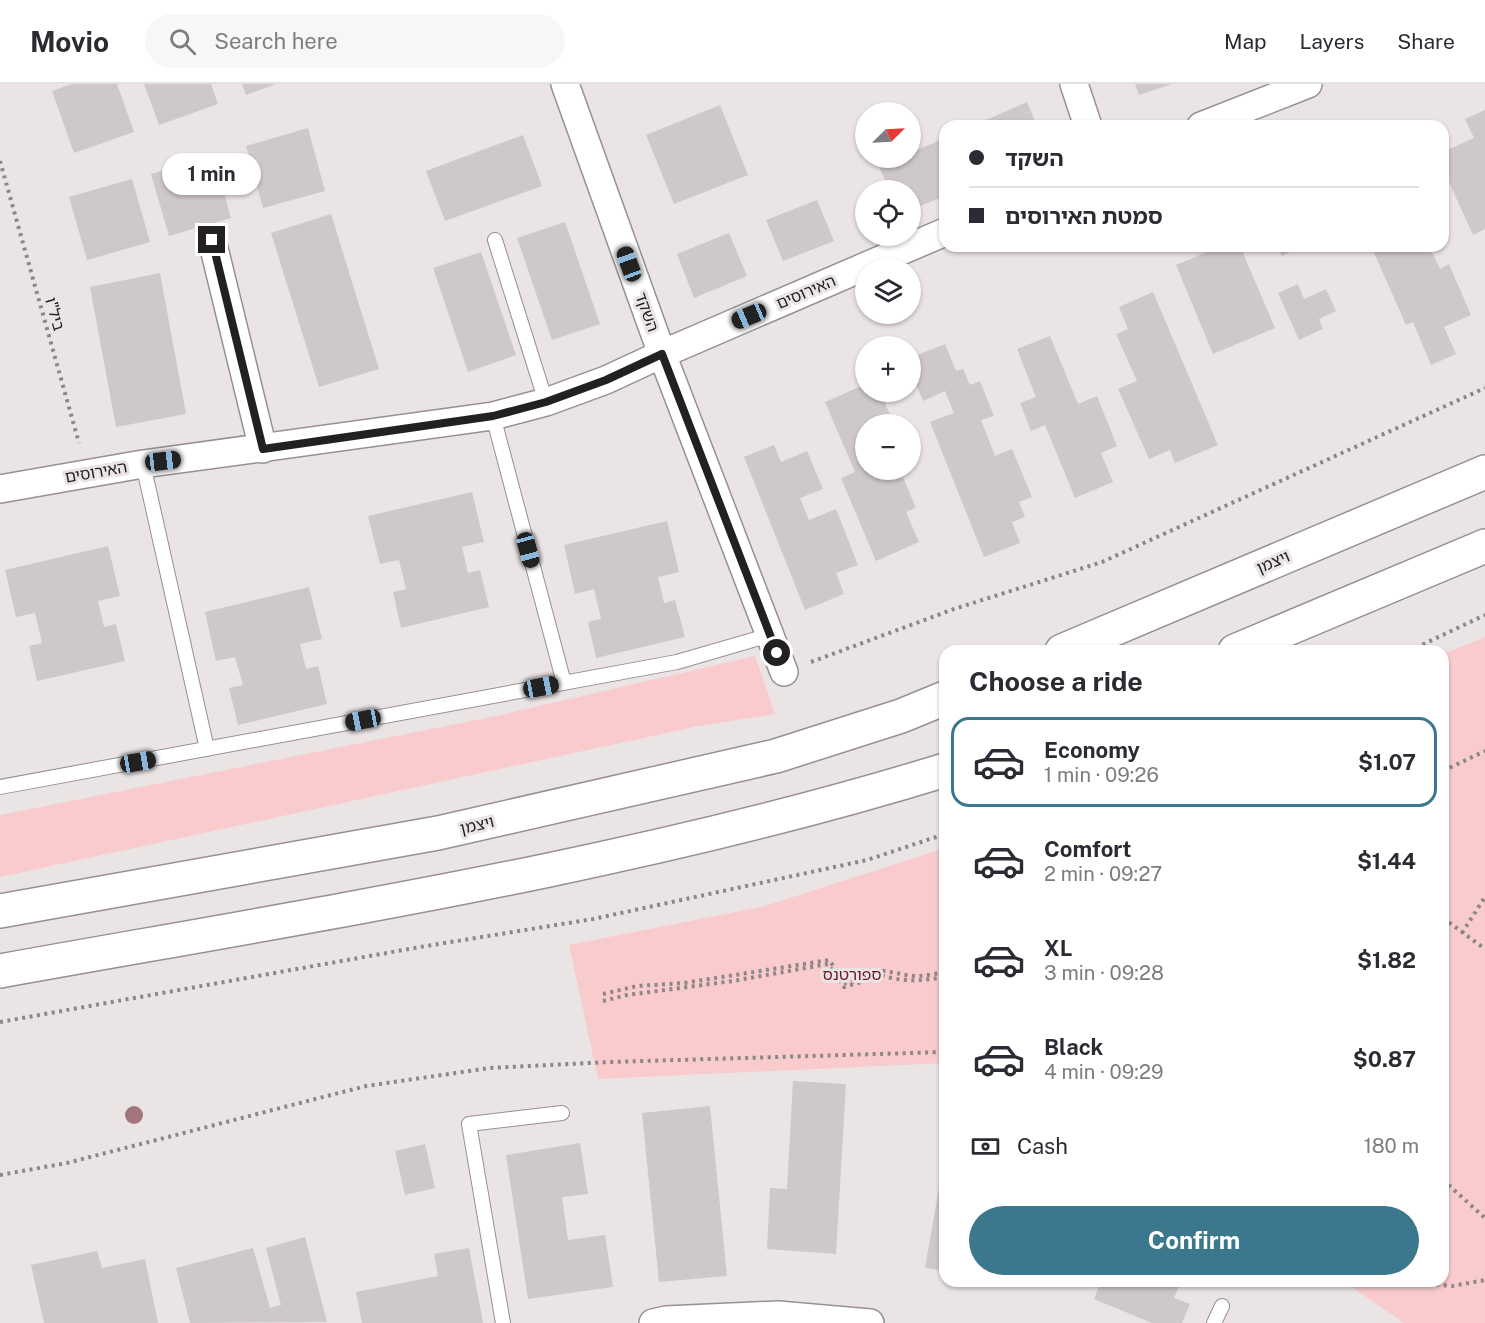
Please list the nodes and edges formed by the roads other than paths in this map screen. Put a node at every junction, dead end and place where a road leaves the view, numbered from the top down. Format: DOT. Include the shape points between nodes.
graph roads {
  1 [pos="565,84"];
  2 [pos="1074,84"];
  3 [pos="1308,84"];
  4 [pos="1086,120"];
  5 [pos="1216,120"];
  6 [pos="939,235"];
  7 [pos="212,240"];
  8 [pos="495,240"];
  9 [pos="662,354"];
  10 [pos="546,402"];
  11 [pos="493,416"];
  12 [pos="263,449"];
  13 [pos="143,464"];
  14 [pos="1485,472"];
  15 [pos="0,489"];
  16 [pos="1485,546"];
  17 [pos="770,635"];
  18 [pos="1076,645"];
  19 [pos="1249,645"];
  20 [pos="784,672"];
  21 [pos="564,683"];
  22 [pos="939,700"];
  23 [pos="207,749"];
  24 [pos="939,772"];
  25 [pos="0,788"];
  26 [pos="0,911"];
  27 [pos="0,971"];
  28 [pos="562,1113"];
  29 [pos="1222,1306"];
  30 [pos="662,1322"];
  31 [pos="503,1323"];
  32 [pos="870,1323"];
  33 [pos="1214,1323"];
  1 -- 9 [label="street, השקד"];
  2 -- 4 [label="street"];
  3 -- 5 [label="street"];
  6 -- 9 [label="street, האירוסים"];
  7 -- 12 [label="street"];
  8 -- 10 [label="lane"];
  9 -- 10 [label="street, האירוסים"];
  9 -- 17 [label="street, השקד"];
  10 -- 11 [label="street, האירוסים"];
  11 -- 12 [label="street, האירוסים"];
  11 -- 21 [label="lane"];
  12 -- 13 [label="street, האירוסים"];
  13 -- 15 [label="street, האירוסים"];
  13 -- 23 [label="lane"];
  14 -- 18 [label="main road, ויצמן"];
  16 -- 19 [label="main road"];
  17 -- 20 [label="street, השקד"];
  17 -- 21 [label="lane" via="677,662"];
  21 -- 23 [label="lane"];
  22 -- 26 [label="main road, ויצמן" via="776,756 461,828"];
  23 -- 25 [label="lane"];
  24 -- 27 [label="main road" via="765,822 494,882"];
  28 -- 31 [label="lane" via="469,1124"];
  29 -- 33 [label="lane"];
  30 -- 32 [label="street" via="778,1315"];
}
